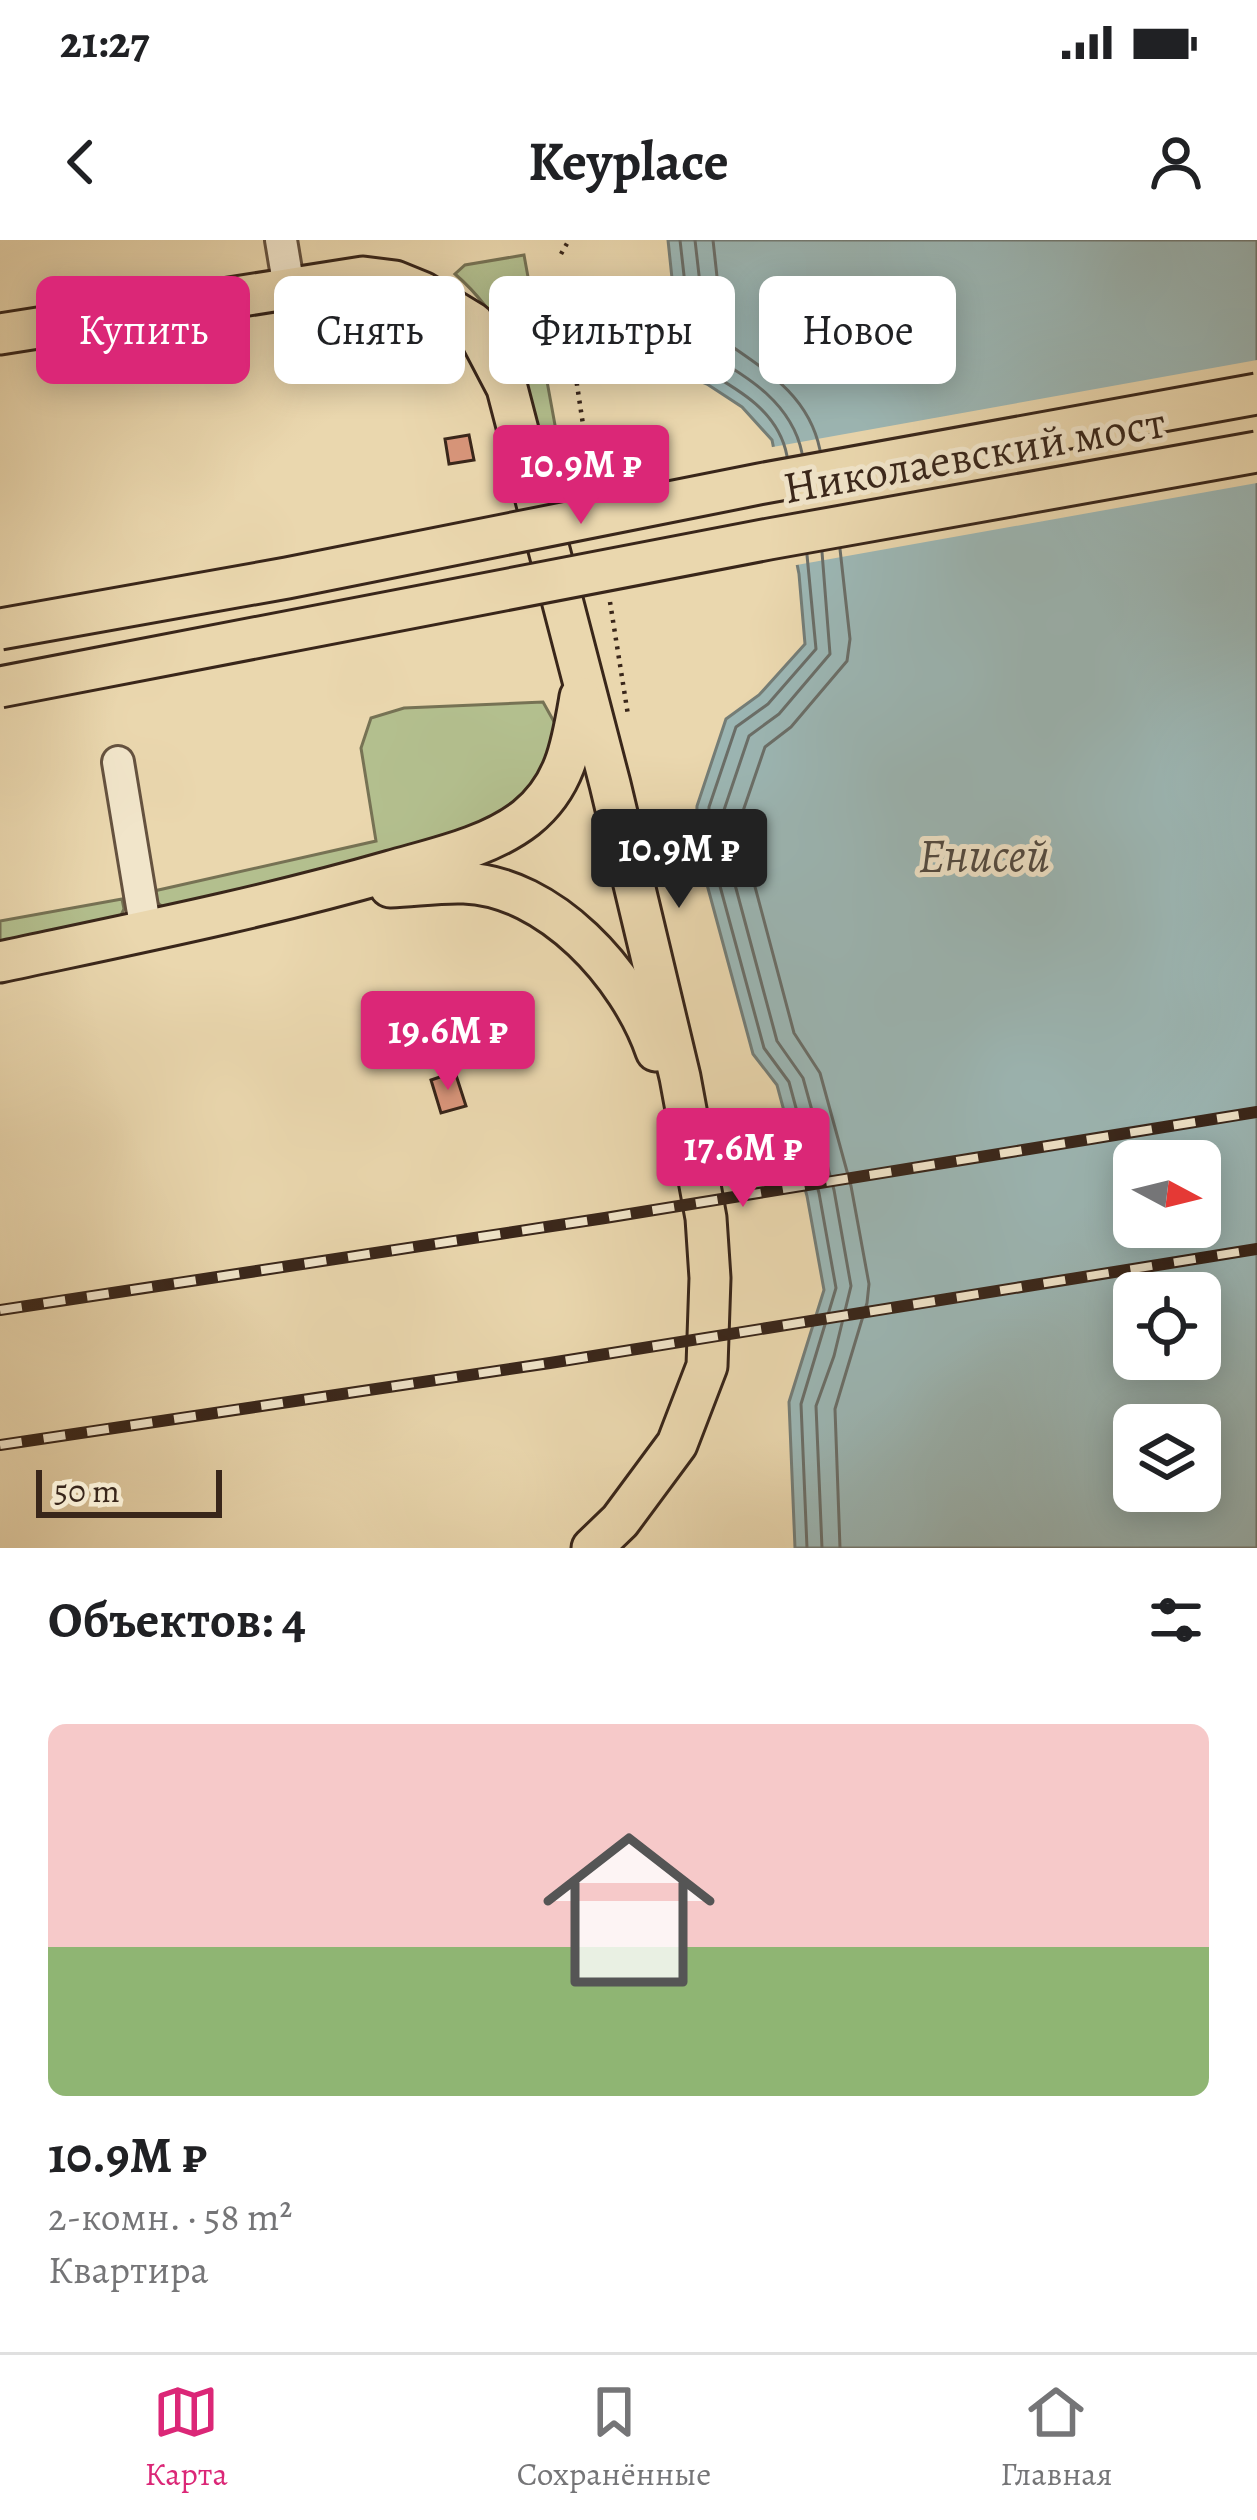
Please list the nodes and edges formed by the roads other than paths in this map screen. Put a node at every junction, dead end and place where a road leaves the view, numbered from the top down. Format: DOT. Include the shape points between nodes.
graph roads {
  1 [pos="281,240"];
  2 [pos="287,276"];
  3 [pos="274,290"];
  4 [pos="465,318"];
  5 [pos="0,334"];
  6 [pos="1257,394"];
  7 [pos="1257,452"];
  8 [pos="0,629"];
  9 [pos="582,684"];
  10 [pos="0,687"];
  11 [pos="118,762"];
  12 [pos="319,892"];
  13 [pos="146,931"];
  14 [pos="0,962"];
  15 [pos="692,1155"];
  16 [pos="592,1548"];
  1 -- 2 [label="lane"];
  3 -- 5 [label="main road"];
  4 -- 9 [label="main road" via="507,388"];
  6 -- 8 [label="main road, Николаевский мост, bridge"];
  7 -- 10 [label="main road, Николаевский мост, bridge"];
  9 -- 12 [label="main road" via="569,761 525,819 478,844"];
  9 -- 15 [label="main road" via="680,1077"];
  11 -- 13 [label="lane"];
  12 -- 13 [label="main road"];
  12 -- 15 [label="main road" via="466,883 537,905 601,954 646,1022"];
  13 -- 14 [label="main road"];
  15 -- 16 [label="main road" via="706,1218 707,1366 676,1444"];
}
